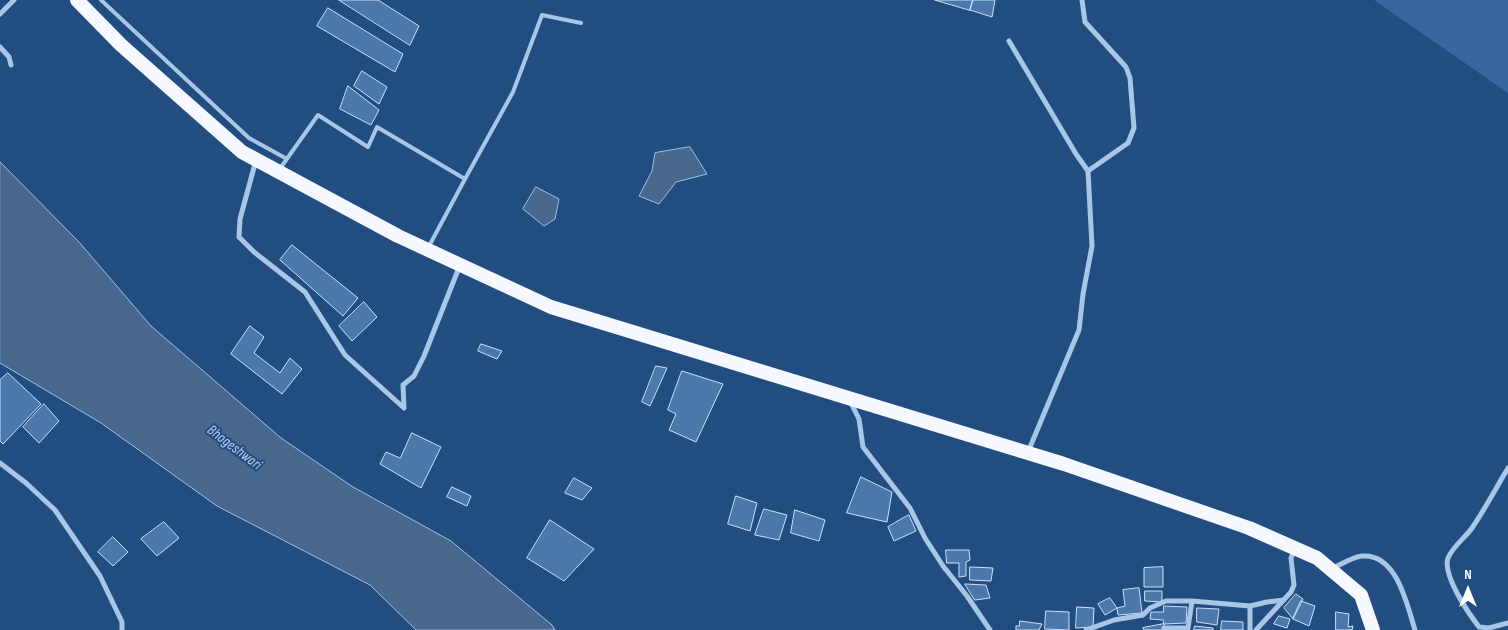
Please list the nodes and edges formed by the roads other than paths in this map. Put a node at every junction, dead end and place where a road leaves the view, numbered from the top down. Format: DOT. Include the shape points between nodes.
graph roads {
  1 [pos="14,0"];
  2 [pos="77,0"];
  3 [pos="101,0"];
  4 [pos="1082,0"];
  5 [pos="0,14"];
  6 [pos="581,23"];
  7 [pos="1009,41"];
  8 [pos="0,47"];
  9 [pos="11,65"];
  10 [pos="287,159"];
  11 [pos="256,160"];
  12 [pos="1088,171"];
  13 [pos="278,172"];
  14 [pos="464,179"];
  15 [pos="427,250"];
  16 [pos="460,264"];
  17 [pos="848,398"];
  18 [pos="1028,453"];
  19 [pos="0,464"];
  20 [pos="1508,468"];
  21 [pos="1295,548"];
  22 [pos="1330,569"];
  23 [pos="1284,600"];
  24 [pos="1192,601"];
  25 [pos="1250,606"];
  26 [pos="1508,623"];
  27 [pos="1164,628"];
  28 [pos="1477,628"];
  29 [pos="122,630"];
  30 [pos="990,630"];
  31 [pos="1086,630"];
  32 [pos="1250,630"];
  33 [pos="1256,630"];
  34 [pos="1373,630"];
  35 [pos="1415,630"];
  1 -- 5 [label="street"];
  2 -- 11 [label="highway" via="121,45 242,152"];
  3 -- 10 [label="lane" via="250,138"];
  4 -- 12 [label="street" via="1085,22 1126,67 1130,78 1134,128 1128,143"];
  6 -- 14 [label="lane" via="542,15 513,92"];
  7 -- 12 [label="street"];
  8 -- 9 [label="street"];
  10 -- 13 [label="lane"];
  10 -- 14 [label="lane" via="318,115 368,147 377,127"];
  11 -- 13 [label="highway"];
  11 -- 16 [label="street" via="240,219 239,237 305,292 345,355 404,408 403,385 414,376 424,356"];
  12 -- 18 [label="street" via="1092,246 1079,330"];
  13 -- 15 [label="highway"];
  14 -- 15 [label="lane"];
  15 -- 16 [label="highway"];
  16 -- 17 [label="highway" via="551,307"];
  17 -- 18 [label="highway"];
  17 -- 30 [label="street" via="859,419 864,447 910,508 943,566"];
  18 -- 21 [label="highway" via="1249,528"];
  19 -- 29 [label="street" via="55,510 100,576 122,622"];
  20 -- 28 [label="street" via="1472,529 1447,559 1448,574"];
  21 -- 22 [label="highway" via="1317,558"];
  21 -- 23 [label="street" via="1291,558 1294,585"];
  22 -- 34 [label="highway" via="1361,594"];
  22 -- 35 [label="street" via="1362,556 1373,557 1387,565 1398,580"];
  23 -- 25 [label="street"];
  23 -- 33 [label="street"];
  24 -- 25 [label="street"];
  24 -- 27 [label="street" via="1188,628"];
  24 -- 31 [label="street" via="1166,601 1143,615 1114,620"];
  25 -- 32 [label="street"];
  26 -- 28 [label="street"];
}
